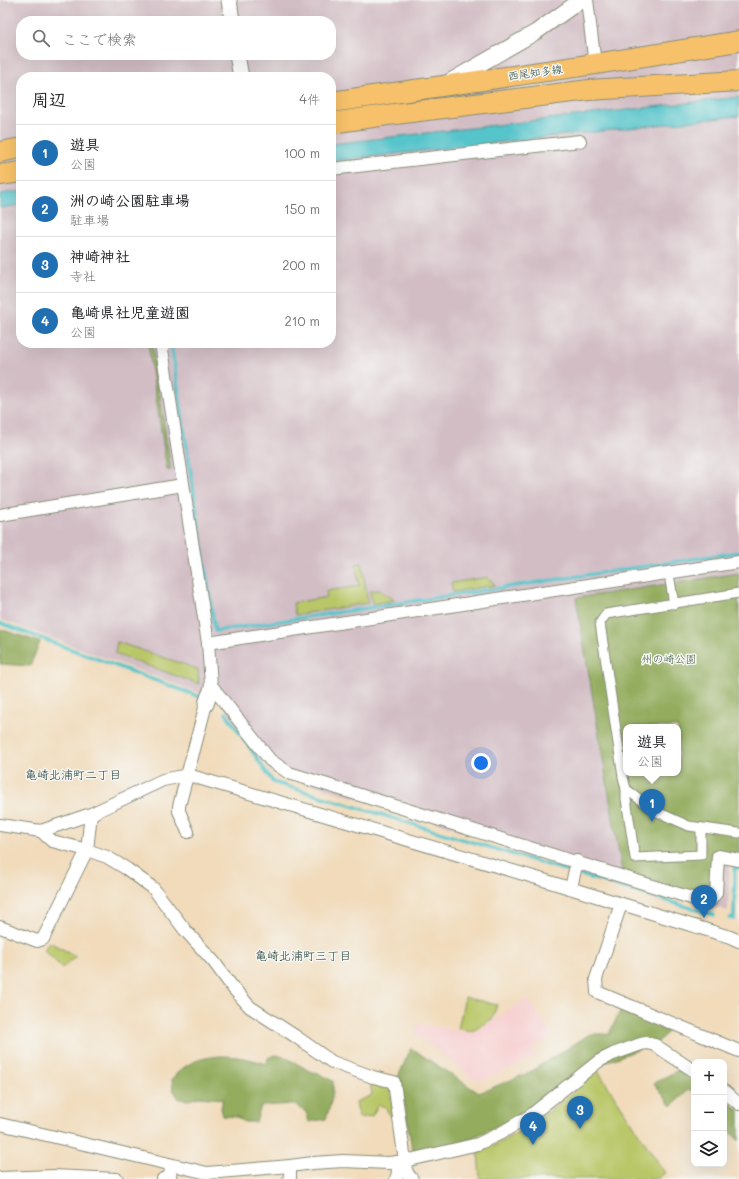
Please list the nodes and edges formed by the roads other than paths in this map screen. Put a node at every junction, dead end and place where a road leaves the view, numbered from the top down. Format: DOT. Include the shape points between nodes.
graph roads {
  1 [pos="229,0"];
  2 [pos="581,0"];
  3 [pos="587,0"];
  4 [pos="231,16"];
  5 [pos="739,41"];
  6 [pos="674,52"];
  7 [pos="739,54"];
  8 [pos="239,60"];
  9 [pos="595,64"];
  10 [pos="240,72"];
  11 [pos="739,81"];
  12 [pos="442,85"];
  13 [pos="336,101"];
  14 [pos="336,122"];
  15 [pos="580,141"];
  16 [pos="16,149"];
  17 [pos="0,152"];
  18 [pos="336,169"];
  19 [pos="16,173"];
  20 [pos="0,175"];
  21 [pos="163,348"];
  22 [pos="183,485"];
  23 [pos="0,515"];
  24 [pos="739,562"];
  25 [pos="670,580"];
  26 [pos="739,594"];
  27 [pos="674,604"];
  28 [pos="208,643"];
  29 [pos="209,695"];
  30 [pos="188,775"];
  31 [pos="626,790"];
  32 [pos="91,814"];
  33 [pos="0,828"];
  34 [pos="701,828"];
  35 [pos="41,831"];
  36 [pos="188,832"];
  37 [pos="739,833"];
  38 [pos="87,850"];
  39 [pos="739,860"];
  40 [pos="576,866"];
  41 [pos="571,888"];
  42 [pos="621,904"];
  43 [pos="0,927"];
  44 [pos="739,941"];
  45 [pos="739,1051"];
  46 [pos="691,1069"];
  47 [pos="727,1094"];
  48 [pos="739,1104"];
  49 [pos="0,1124"];
  50 [pos="401,1161"];
  51 [pos="171,1165"];
  52 [pos="290,1166"];
  53 [pos="211,1176"];
  54 [pos="0,1178"];
  55 [pos="59,1178"];
  56 [pos="117,1179"];
  57 [pos="163,1179"];
  58 [pos="289,1179"];
  59 [pos="396,1179"];
  60 [pos="412,1179"];
  1 -- 4 [label="street"];
  2 -- 12 [label="street" via="536,32"];
  3 -- 9 [label="street"];
  5 -- 6 [label="main road, 西尾知多線"];
  6 -- 7 [label="main road" via="687,56"];
  6 -- 9 [label="main road, 西尾知多線"];
  8 -- 10 [label="street"];
  9 -- 12 [label="main road, 西尾知多線"];
  11 -- 14 [label="main road" via="589,90"];
  12 -- 13 [label="main road, 西尾知多線"];
  15 -- 18 [label="street"];
  16 -- 17 [label="main road"];
  19 -- 20 [label="main road"];
  21 -- 22 [label="street"];
  22 -- 23 [label="street"];
  22 -- 28 [label="street"];
  24 -- 28 [label="street"];
  25 -- 27 [label="street"];
  26 -- 27 [label="street"];
  27 -- 31 [label="street" via="606,614 600,623"];
  28 -- 29 [label="street"];
  29 -- 30 [label="street"];
  29 -- 40 [label="street" via="270,760 289,773"];
  30 -- 32 [label="street" via="163,780"];
  30 -- 36 [label="street" via="179,811"];
  30 -- 41 [label="street"];
  31 -- 34 [label="street" via="655,811 689,826"];
  31 -- 34 [label="street" via="635,858 701,855"];
  32 -- 35 [label="street"];
  32 -- 38 [label="street"];
  33 -- 35 [label="street"];
  34 -- 37 [label="street" via="719,834"];
  35 -- 38 [label="street" via="52,841"];
  38 -- 43 [label="street" via="41,941"];
  38 -- 50 [label="street" via="107,857 153,888 250,1007 332,1062 394,1082"];
  39 -- 40 [label="street" via="718,856 716,893 714,898 707,901"];
  40 -- 41 [label="street"];
  41 -- 42 [label="street"];
  42 -- 44 [label="street"];
  42 -- 45 [label="street" via="596,979 597,992"];
  46 -- 50 [label="street" via="655,1045 641,1044 600,1061 531,1116 501,1133 478,1144"];
  47 -- 48 [label="street"];
  49 -- 51 [label="street"];
  50 -- 52 [label="street" via="343,1161"];
  50 -- 59 [label="street"];
  50 -- 60 [label="street"];
  51 -- 53 [label="street"];
  51 -- 57 [label="street" via="170,1178"];
  52 -- 53 [label="street"];
  52 -- 58 [label="street"];
  54 -- 55 [label="street"];
  55 -- 56 [label="street"];
}
